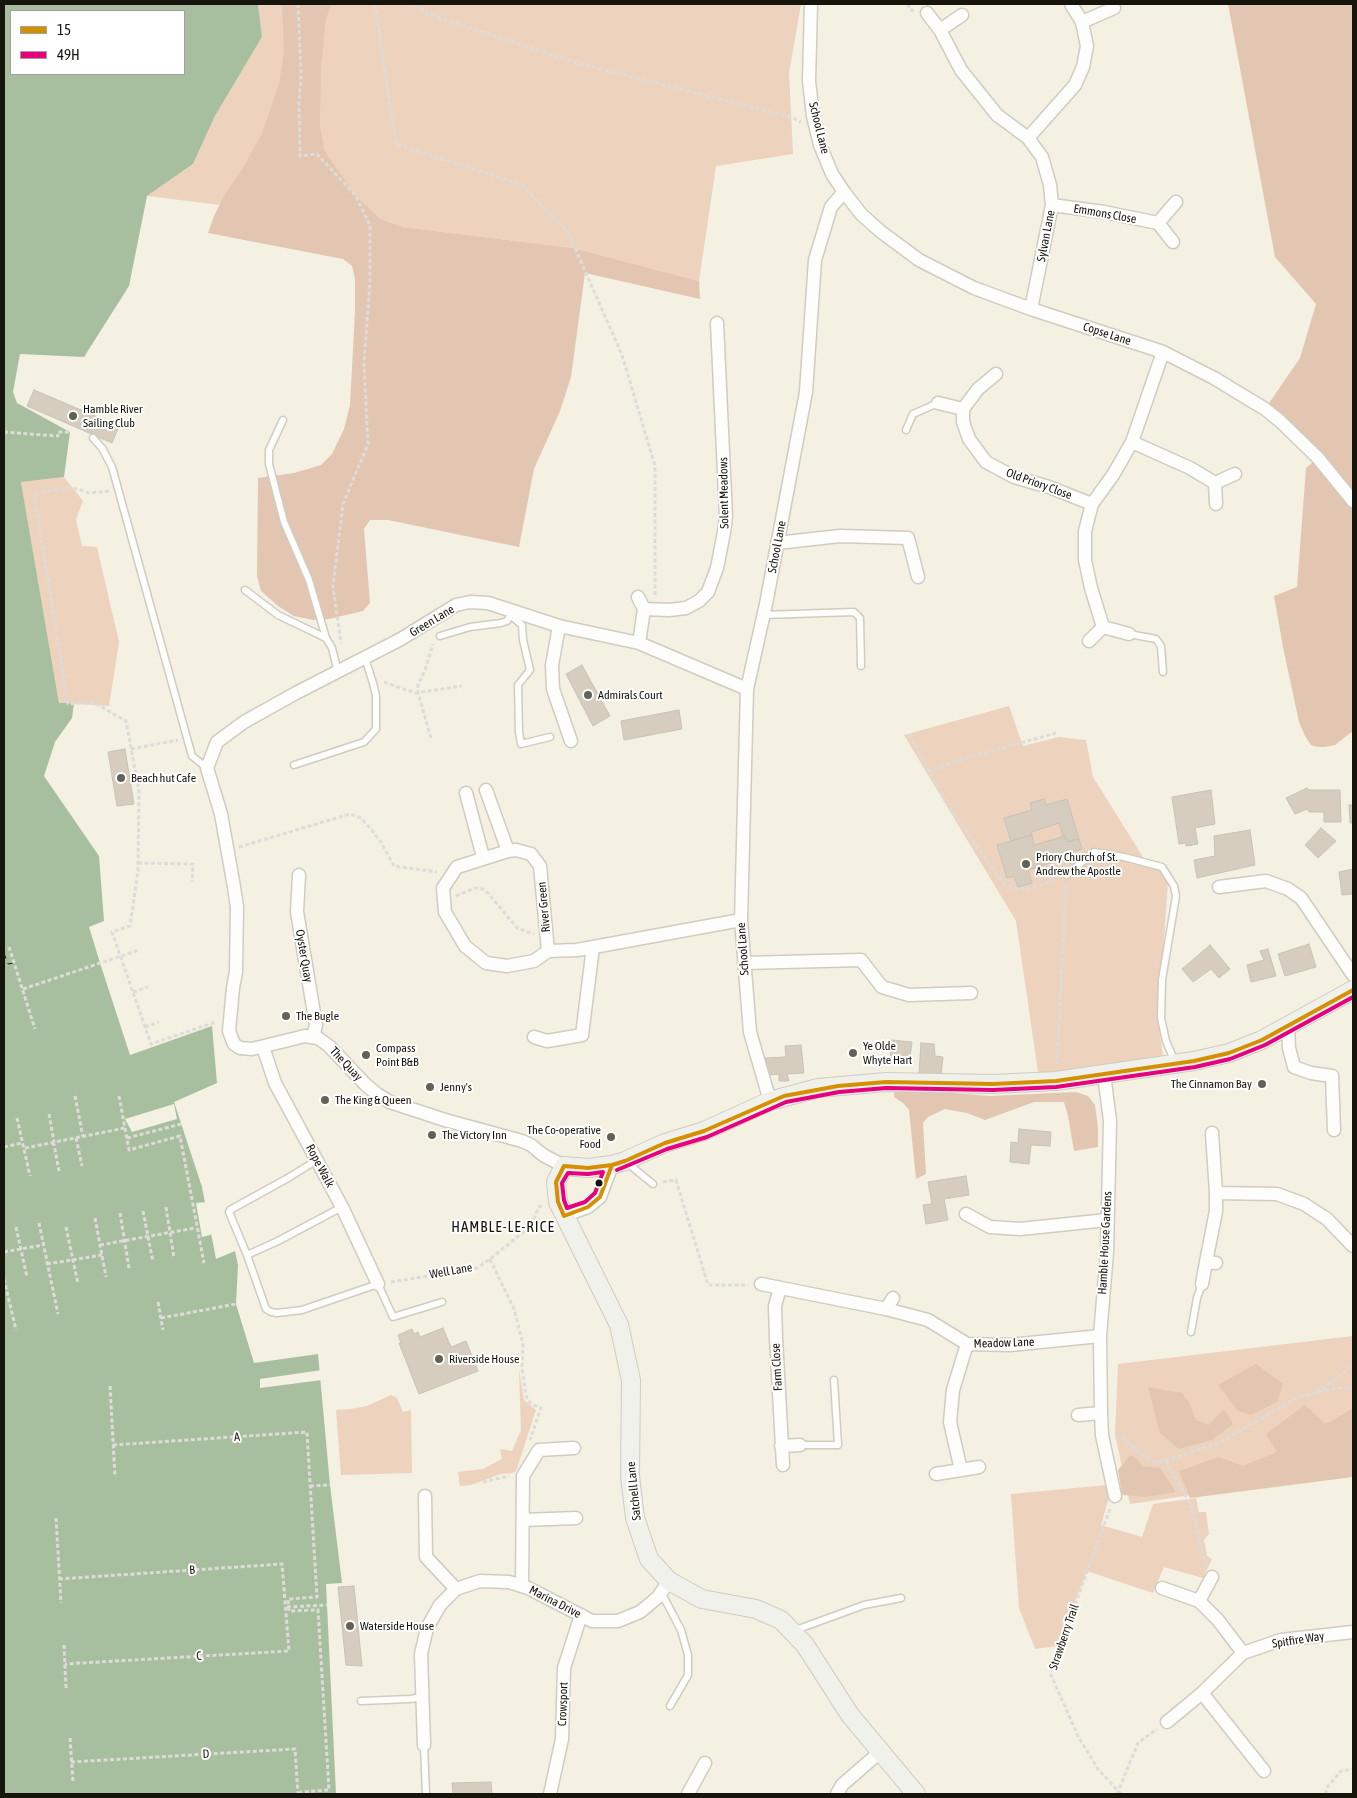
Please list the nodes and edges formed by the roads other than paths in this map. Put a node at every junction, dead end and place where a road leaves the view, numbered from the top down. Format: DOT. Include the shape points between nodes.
graph roads {
  1 [pos="811,4"];
  2 [pos="1071,4"];
  3 [pos="1114,8"];
  4 [pos="927,13"];
  5 [pos="962,16"];
  6 [pos="1082,22"];
  7 [pos="940,30"];
  8 [pos="1028,138"];
  9 [pos="844,192"];
  10 [pos="1176,202"];
  11 [pos="1052,205"];
  12 [pos="1158,223"];
  13 [pos="1173,242"];
  14 [pos="1031,309"];
  15 [pos="717,324"];
  16 [pos="1163,352"];
  17 [pos="996,374"];
  18 [pos="938,403"];
  19 [pos="962,409"];
  20 [pos="283,420"];
  21 [pos="906,430"];
  22 [pos="93,438"];
  23 [pos="1132,442"];
  24 [pos="1235,474"];
  25 [pos="1215,482"];
  26 [pos="1353,501"];
  27 [pos="1092,504"];
  28 [pos="1216,504"];
  29 [pos="777,543"];
  30 [pos="918,577"];
  31 [pos="246,590"];
  32 [pos="638,597"];
  33 [pos="650,609"];
  34 [pos="511,613"];
  35 [pos="764,615"];
  36 [pos="559,626"];
  37 [pos="1103,627"];
  38 [pos="1130,634"];
  39 [pos="440,636"];
  40 [pos="326,638"];
  41 [pos="639,642"];
  42 [pos="1089,642"];
  43 [pos="365,658"];
  44 [pos="861,666"];
  45 [pos="338,672"];
  46 [pos="1163,672"];
  47 [pos="747,688"];
  48 [pos="550,737"];
  49 [pos="571,741"];
  50 [pos="294,765"];
  51 [pos="207,768"];
  52 [pos="486,790"];
  53 [pos="466,793"];
  54 [pos="508,850"];
  55 [pos="483,857"];
  56 [pos="299,875"];
  57 [pos="1067,875"];
  58 [pos="1219,886"];
  59 [pos="741,920"];
  60 [pos="593,947"];
  61 [pos="548,951"];
  62 [pos="744,963"];
  63 [pos="1353,975"];
  64 [pos="1353,990"];
  65 [pos="971,993"];
  66 [pos="1288,1026"];
  67 [pos="313,1037"];
  68 [pos="534,1037"];
  69 [pos="263,1047"];
  70 [pos="1175,1063"];
  71 [pos="1104,1074"];
  72 [pos="770,1101"];
  73 [pos="1334,1130"];
  74 [pos="1212,1133"];
  75 [pos="317,1160"];
  76 [pos="619,1163"];
  77 [pos="564,1166"];
  78 [pos="653,1184"];
  79 [pos="1216,1193"];
  80 [pos="342,1207"];
  81 [pos="561,1209"];
  82 [pos="966,1214"];
  83 [pos="1107,1220"];
  84 [pos="1353,1246"];
  85 [pos="247,1255"];
  86 [pos="378,1284"];
  87 [pos="761,1284"];
  88 [pos="1202,1284"];
  89 [pos="780,1288"];
  90 [pos="442,1302"];
  91 [pos="1191,1332"];
  92 [pos="1100,1336"];
  93 [pos="967,1344"];
  94 [pos="834,1380"];
  95 [pos="1100,1413"];
  96 [pos="1078,1415"];
  97 [pos="800,1445"];
  98 [pos="781,1446"];
  99 [pos="574,1448"];
  100 [pos="783,1465"];
  101 [pos="979,1467"];
  102 [pos="961,1470"];
  103 [pos="936,1474"];
  104 [pos="425,1496"];
  105 [pos="1115,1496"];
  106 [pos="576,1518"];
  107 [pos="523,1520"];
  108 [pos="1212,1577"];
  109 [pos="522,1586"];
  110 [pos="665,1587"];
  111 [pos="456,1588"];
  112 [pos="1162,1588"];
  113 [pos="901,1598"];
  114 [pos="1199,1601"];
  115 [pos="581,1615"];
  116 [pos="792,1631"];
  117 [pos="1353,1632"];
  118 [pos="1243,1653"];
  119 [pos="1202,1694"];
  120 [pos="422,1697"];
  121 [pos="361,1701"];
  122 [pos="670,1706"];
  123 [pos="1167,1722"];
  124 [pos="424,1745"];
  125 [pos="880,1752"];
  126 [pos="705,1763"];
  127 [pos="1264,1771"];
  128 [pos="426,1794"];
  129 [pos="550,1794"];
  130 [pos="688,1794"];
  131 [pos="838,1794"];
  132 [pos="916,1794"];
  1 -- 9 [label="street, School Lane" via="809,81 813,116 820,145 832,174"];
  2 -- 6 [label="street"];
  3 -- 6 [label="street"];
  4 -- 7 [label="street, Sylvan Lane"];
  5 -- 7 [label="street"];
  6 -- 8 [label="street" via="1087,46 1075,85"];
  7 -- 8 [label="street, Sylvan Lane" via="961,70 997,115"];
  8 -- 11 [label="street, Sylvan Lane" via="1042,157"];
  9 -- 14 [label="street, Copse Lane" via="861,214 919,260 974,288"];
  9 -- 29 [label="street, School Lane" via="831,207 814,260 806,392"];
  10 -- 12 [label="street"];
  11 -- 12 [label="street, Emmons Close"];
  11 -- 14 [label="street, Sylvan Lane"];
  12 -- 13 [label="street"];
  14 -- 16 [label="street, Copse Lane"];
  15 -- 33 [label="street, Solent Meadows" via="726,517 722,548 708,592 699,601 686,608"];
  16 -- 23 [label="street"];
  16 -- 26 [label="street, Copse Lane" via="1266,409 1302,441"];
  17 -- 19 [label="street"];
  18 -- 19 [label="street"];
  18 -- 21 [label="lane" via="913,414"];
  19 -- 27 [label="street, Old Priory Close" via="969,439 986,462 1014,477 1049,486"];
  20 -- 40 [label="lane" via="269,450 269,464 284,522 309,580"];
  22 -- 51 [label="lane" via="112,468 192,756"];
  23 -- 25 [label="street"];
  23 -- 27 [label="street"];
  24 -- 25 [label="street"];
  25 -- 28 [label="street"];
  27 -- 37 [label="street" via="1085,531 1085,560"];
  29 -- 30 [label="street" via="840,536 908,538"];
  29 -- 35 [label="street, School Lane"];
  31 -- 40 [label="lane" via="278,615"];
  32 -- 33 [label="street"];
  33 -- 41 [label="street"];
  34 -- 36 [label="street, Green Lane"];
  34 -- 39 [label="lane" via="501,624 470,627"];
  34 -- 43 [label="street, Green Lane" via="488,603 456,605"];
  34 -- 48 [label="lane" via="522,625 530,670 518,685 521,744"];
  35 -- 44 [label="lane" via="854,612 860,618"];
  35 -- 47 [label="street, School Lane"];
  36 -- 41 [label="street, Green Lane"];
  36 -- 49 [label="street" via="552,665 554,689"];
  37 -- 38 [label="street"];
  37 -- 42 [label="street"];
  38 -- 46 [label="lane" via="1156,639 1161,646"];
  40 -- 45 [label="lane"];
  41 -- 47 [label="street, Green Lane"];
  43 -- 45 [label="street, Green Lane"];
  43 -- 50 [label="lane" via="376,696 376,729 364,742"];
  45 -- 51 [label="street, Green Lane" via="244,722 217,742"];
  47 -- 59 [label="street, School Lane"];
  51 -- 69 [label="street" via="234,887 236,972 229,1031 234,1044 245,1049"];
  52 -- 54 [label="street"];
  53 -- 55 [label="street"];
  54 -- 55 [label="street, River Green"];
  54 -- 61 [label="street, River Green" via="531,854 540,866"];
  55 -- 61 [label="street, River Green" via="457,867 442,888 445,912 465,946 486,963 507,966 534,961"];
  56 -- 67 [label="street, Oyster Quay" via="296,912 315,1020"];
  57 -- 70 [label="lane" via="1094,852 1162,867 1174,886 1176,896 1162,980 1161,1018"];
  58 -- 63 [label="street" via="1266,881 1288,889 1301,898"];
  59 -- 60 [label="street"];
  59 -- 62 [label="street, School Lane"];
  60 -- 61 [label="street"];
  60 -- 68 [label="street" via="582,1035 547,1041"];
  62 -- 65 [label="street" via="861,960 882,987 909,995"];
  62 -- 72 [label="street, School Lane" via="750,1032"];
  64 -- 66 [label="main road"];
  66 -- 70 [label="main road" via="1229,1053"];
  66 -- 73 [label="street" via="1294,1067 1332,1076"];
  67 -- 69 [label="street" via="294,1038"];
  67 -- 77 [label="street, The Quay" via="323,1040 366,1085 390,1102 522,1141"];
  69 -- 75 [label="street, Rope Walk" via="275,1083"];
  70 -- 71 [label="main road"];
  71 -- 72 [label="main road" via="993,1084 863,1083 809,1090"];
  71 -- 83 [label="street, Hamble House Gardens" via="1110,1121"];
  72 -- 76 [label="main road" via="704,1131 665,1143"];
  74 -- 79 [label="street"];
  75 -- 80 [label="street, Rope Walk"];
  75 -- 85 [label="lane" via="230,1210"];
  76 -- 77 [label="main road" via="588,1168"];
  76 -- 78 [label="lane"];
  76 -- 81 [label="street" via="600,1197 588,1207"];
  77 -- 81 [label="main road" via="556,1182"];
  79 -- 84 [label="street" via="1277,1194 1304,1204 1327,1219"];
  79 -- 88 [label="street" via="1211,1262"];
  80 -- 85 [label="lane"];
  80 -- 86 [label="street, Rope Walk"];
  81 -- 110 [label="main road, Satchell Lane" via="619,1325 630,1380 630,1476 635,1518 649,1559"];
  82 -- 83 [label="street" via="990,1227 1020,1229"];
  83 -- 92 [label="street, Hamble House Gardens"];
  85 -- 86 [label="lane" via="266,1309 271,1312 302,1310"];
  86 -- 90 [label="lane" via="393,1317"];
  87 -- 89 [label="street, Meadow Lane"];
  88 -- 91 [label="lane"];
  89 -- 93 [label="street, Meadow Lane" via="889,1303 928,1320"];
  89 -- 98 [label="street, Farm Close" via="775,1306"];
  92 -- 93 [label="street, Meadow Lane" via="1010,1345"];
  92 -- 95 [label="street, Hamble House Gardens"];
  93 -- 102 [label="street" via="953,1390 950,1422"];
  94 -- 97 [label="lane" via="838,1445"];
  95 -- 96 [label="street"];
  95 -- 105 [label="street, Hamble House Gardens"];
  97 -- 98 [label="street"];
  98 -- 100 [label="street, Farm Close"];
  99 -- 107 [label="street" via="539,1450 523,1476"];
  101 -- 102 [label="street"];
  102 -- 103 [label="street"];
  104 -- 111 [label="street" via="426,1557"];
  106 -- 107 [label="street"];
  107 -- 109 [label="street"];
  108 -- 114 [label="street"];
  109 -- 111 [label="street, Marina Drive" via="480,1581"];
  109 -- 115 [label="street, Marina Drive"];
  110 -- 115 [label="street, Marina Drive" via="640,1612 618,1621 592,1621"];
  110 -- 116 [label="main road, Satchell Lane" via="702,1599 756,1609 781,1620"];
  110 -- 122 [label="lane" via="688,1655 688,1675"];
  111 -- 120 [label="street" via="440,1605 426,1628 421,1654"];
  112 -- 114 [label="street"];
  113 -- 116 [label="lane" via="864,1605"];
  114 -- 118 [label="street"];
  115 -- 129 [label="street, Crowsport" via="564,1668 562,1739"];
  116 -- 125 [label="main road, Satchell Lane"];
  117 -- 118 [label="street, Spitfire Way" via="1281,1640"];
  118 -- 119 [label="street, Spitfire Way"];
  119 -- 123 [label="street, Spitfire Way"];
  119 -- 127 [label="street"];
  120 -- 121 [label="lane"];
  120 -- 124 [label="street"];
  124 -- 128 [label="lane"];
  125 -- 131 [label="street" via="842,1785"];
  125 -- 132 [label="main road, Satchell Lane"];
  126 -- 130 [label="street"];
}
